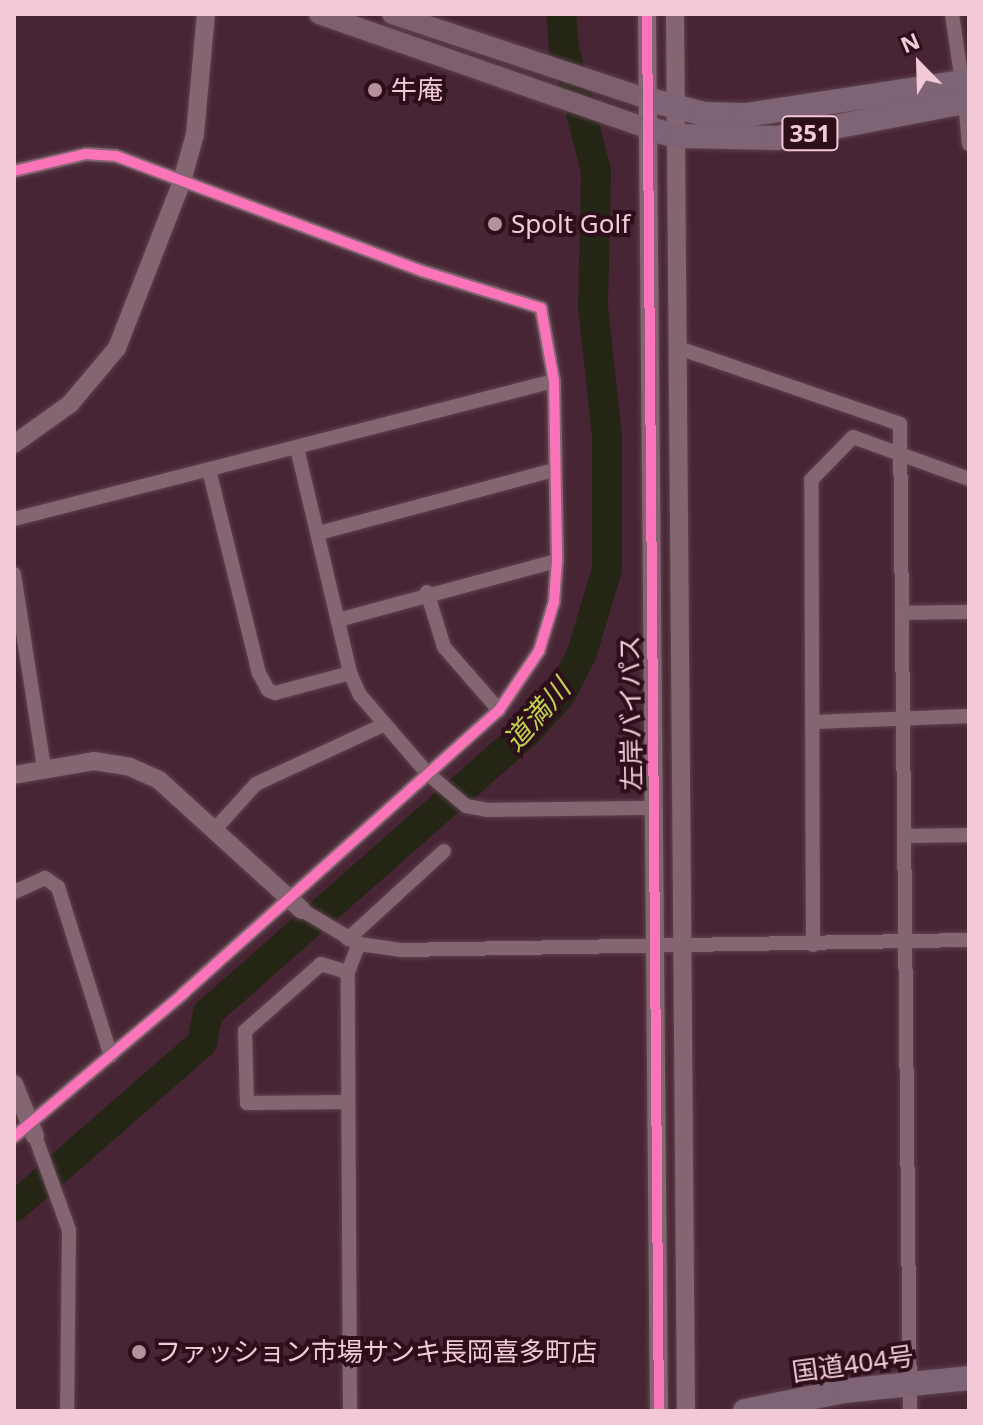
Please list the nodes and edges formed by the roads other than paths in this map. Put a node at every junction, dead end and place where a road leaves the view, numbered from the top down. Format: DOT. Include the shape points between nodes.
graph roads {
  1 [pos="206,14"];
  2 [pos="319,14"];
  3 [pos="392,14"];
  4 [pos="647,14"];
  5 [pos="675,14"];
  6 [pos="952,14"];
  7 [pos="966,92"];
  8 [pos="650,100"];
  9 [pos="675,107"];
  10 [pos="650,129"];
  11 [pos="677,136"];
  12 [pos="969,144"];
  13 [pos="14,171"];
  14 [pos="182,181"];
  15 [pos="687,351"];
  16 [pos="554,381"];
  17 [pos="14,444"];
  18 [pos="297,448"];
  19 [pos="902,455"];
  20 [pos="209,470"];
  21 [pos="554,470"];
  22 [pos="969,479"];
  23 [pos="14,519"];
  24 [pos="319,533"];
  25 [pos="557,561"];
  26 [pos="14,574"];
  27 [pos="427,592"];
  28 [pos="18,606"];
  29 [pos="969,612"];
  30 [pos="903,613"];
  31 [pos="338,620"];
  32 [pos="350,673"];
  33 [pos="499,710"];
  34 [pos="969,716"];
  35 [pos="903,718"];
  36 [pos="814,722"];
  37 [pos="385,724"];
  38 [pos="44,767"];
  39 [pos="14,775"];
  40 [pos="431,777"];
  41 [pos="655,808"];
  42 [pos="216,828"];
  43 [pos="969,835"];
  44 [pos="905,836"];
  45 [pos="444,851"];
  46 [pos="14,892"];
  47 [pos="295,904"];
  48 [pos="349,939"];
  49 [pos="969,940"];
  50 [pos="907,943"];
  51 [pos="813,945"];
  52 [pos="656,947"];
  53 [pos="682,948"];
  54 [pos="348,972"];
  55 [pos="111,1056"];
  56 [pos="14,1084"];
  57 [pos="348,1102"];
  58 [pos="32,1129"];
  59 [pos="14,1137"];
  60 [pos="969,1378"];
  61 [pos="912,1382"];
  62 [pos="67,1411"];
  63 [pos="350,1411"];
  64 [pos="659,1411"];
  65 [pos="686,1411"];
  66 [pos="745,1411"];
  67 [pos="910,1411"];
  1 -- 14 [label="street" via="202,97"];
  2 -- 10 [label="main road"];
  3 -- 8 [label="main road"];
  4 -- 8 [label="street, 左岸バイパス"];
  5 -- 9 [label="street, 左岸バイパス"];
  6 -- 7 [label="street"];
  7 -- 9 [label="highway, 351" via="761,114 705,114"];
  7 -- 11 [label="highway, 351" via="777,138"];
  7 -- 12 [label="street"];
  8 -- 9 [label="highway, 351"];
  8 -- 10 [label="street, 左岸バイパス"];
  9 -- 11 [label="street, 左岸バイパス"];
  10 -- 11 [label="highway, 351"];
  10 -- 41 [label="street, 左岸バイパス"];
  11 -- 53 [label="street, 左岸バイパス" via="675,529"];
  13 -- 14 [label="street" via="86,154 116,156"];
  14 -- 16 [label="street" via="422,271 541,308"];
  14 -- 17 [label="street" via="117,348 70,404"];
  15 -- 19 [label="street" via="900,424"];
  16 -- 18 [label="street"];
  16 -- 21 [label="street"];
  18 -- 20 [label="street"];
  18 -- 24 [label="street"];
  19 -- 22 [label="street"];
  19 -- 30 [label="street"];
  19 -- 36 [label="street" via="853,437 811,480"];
  20 -- 23 [label="street"];
  20 -- 32 [label="street" via="263,684 275,693"];
  21 -- 24 [label="street"];
  21 -- 25 [label="street"];
  24 -- 31 [label="street"];
  25 -- 27 [label="street"];
  25 -- 33 [label="street" via="554,602 539,651"];
  26 -- 28 [label="street"];
  27 -- 31 [label="street"];
  27 -- 33 [label="street" via="444,647"];
  28 -- 38 [label="street"];
  29 -- 30 [label="street"];
  30 -- 35 [label="street"];
  31 -- 32 [label="street"];
  32 -- 37 [label="street"];
  33 -- 40 [label="street"];
  34 -- 35 [label="street"];
  35 -- 36 [label="street"];
  35 -- 44 [label="street"];
  36 -- 51 [label="street"];
  37 -- 40 [label="street"];
  37 -- 42 [label="street" via="256,784"];
  38 -- 39 [label="street"];
  38 -- 42 [label="street" via="94,761 130,767 159,780"];
  40 -- 41 [label="street" via="466,806 488,810"];
  40 -- 47 [label="street"];
  41 -- 52 [label="street, 左岸バイパス"];
  42 -- 47 [label="street"];
  43 -- 44 [label="street"];
  44 -- 50 [label="street"];
  45 -- 48 [label="street"];
  46 -- 55 [label="street" via="45,878 58,887"];
  47 -- 48 [label="street"];
  47 -- 55 [label="street"];
  48 -- 52 [label="street" via="401,950"];
  48 -- 54 [label="street"];
  49 -- 50 [label="street"];
  50 -- 51 [label="street"];
  50 -- 61 [label="street"];
  51 -- 53 [label="street"];
  52 -- 53 [label="street"];
  52 -- 64 [label="street, 左岸バイパス"];
  53 -- 65 [label="street, 左岸バイパス"];
  54 -- 57 [label="street"];
  54 -- 57 [label="street" via="321,964 245,1031 247,1103"];
  55 -- 58 [label="street"];
  56 -- 58 [label="street"];
  57 -- 63 [label="street"];
  58 -- 59 [label="street"];
  58 -- 62 [label="street" via="69,1230"];
  60 -- 61 [label="highway, 国道404号"];
  61 -- 66 [label="highway, 国道404号"];
  61 -- 67 [label="street"];
}
